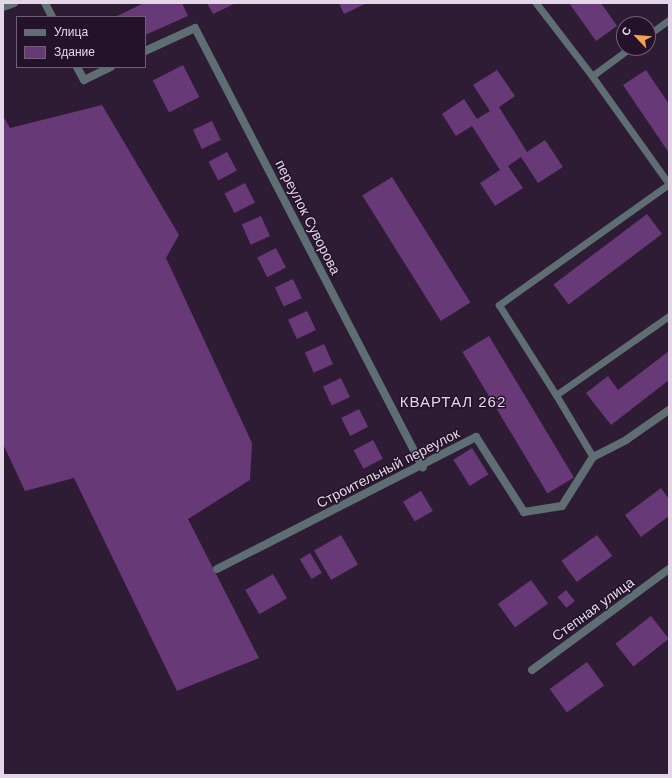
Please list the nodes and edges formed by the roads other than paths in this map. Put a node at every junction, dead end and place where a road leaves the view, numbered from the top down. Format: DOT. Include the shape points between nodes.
graph roads {
  1 [pos="14,3"];
  2 [pos="45,3"];
  3 [pos="536,3"];
  4 [pos="3,7"];
  5 [pos="52,16"];
  6 [pos="669,20"];
  7 [pos="656,29"];
  8 [pos="146,51"];
  9 [pos="619,56"];
  10 [pos="78,68"];
  11 [pos="109,68"];
  12 [pos="592,76"];
  13 [pos="669,184"];
  14 [pos="669,316"];
  15 [pos="556,395"];
  16 [pos="669,410"];
  17 [pos="593,457"];
  18 [pos="423,466"];
  19 [pos="217,569"];
  20 [pos="669,569"];
  21 [pos="532,670"];
  1 -- 4 [label="street"];
  2 -- 5 [label="street"];
  3 -- 12 [label="lane"];
  6 -- 7 [label="lane"];
  8 -- 18 [label="street, переулок Суворова" via="195,28"];
  9 -- 12 [label="lane"];
  10 -- 11 [label="street" via="84,80"];
  12 -- 13 [label="lane"];
  13 -- 15 [label="lane" via="499,305"];
  14 -- 15 [label="lane"];
  15 -- 17 [label="lane"];
  16 -- 17 [label="street" via="626,440"];
  17 -- 18 [label="street, Строительный переулок" via="562,506 524,512 476,437"];
  18 -- 19 [label="street, Строительный переулок"];
  20 -- 21 [label="street, Степная улица"];
}
